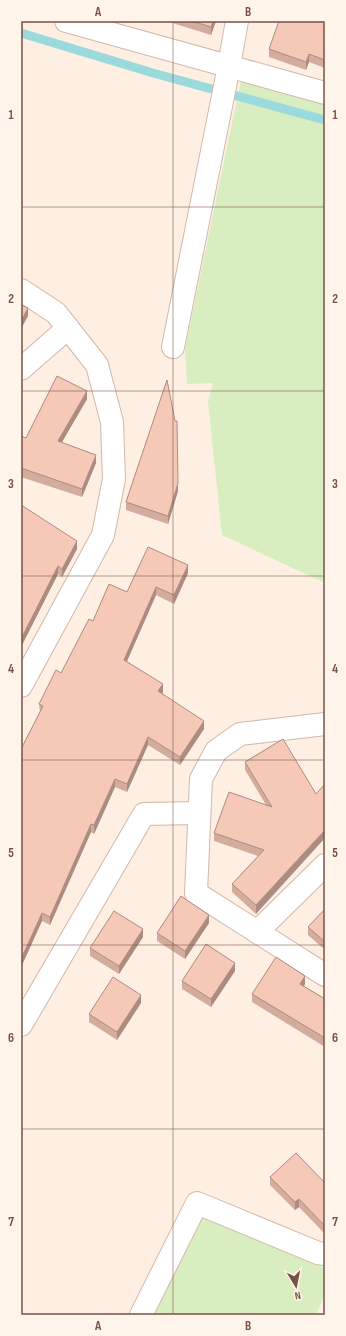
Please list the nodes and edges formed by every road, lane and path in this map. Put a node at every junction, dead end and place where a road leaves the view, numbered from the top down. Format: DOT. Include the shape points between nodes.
graph roads {
  1 [pos="66,21"];
  2 [pos="237,21"];
  3 [pos="229,66"];
  4 [pos="325,92"];
  5 [pos="21,290"];
  6 [pos="68,328"];
  7 [pos="173,347"];
  8 [pos="21,369"];
  9 [pos="21,686"];
  10 [pos="325,724"];
  11 [pos="199,813"];
  12 [pos="325,865"];
  13 [pos="257,932"];
  14 [pos="325,975"];
  15 [pos="21,1025"];
  16 [pos="325,1254"];
  17 [pos="141,1315"];
  1 -- 3 [label="street"];
  2 -- 3 [label="street"];
  3 -- 4 [label="street"];
  3 -- 7 [label="street"];
  5 -- 6 [label="street" via="56,313"];
  6 -- 8 [label="street"];
  6 -- 9 [label="street" via="97,365 112,422 114,479 103,535"];
  10 -- 11 [label="street" via="240,734 234,738 216,751 201,779"];
  11 -- 13 [label="street" via="196,893"];
  11 -- 15 [label="street" via="144,814"];
  12 -- 13 [label="street"];
  13 -- 14 [label="street"];
  16 -- 17 [label="street" via="196,1203"];
}
